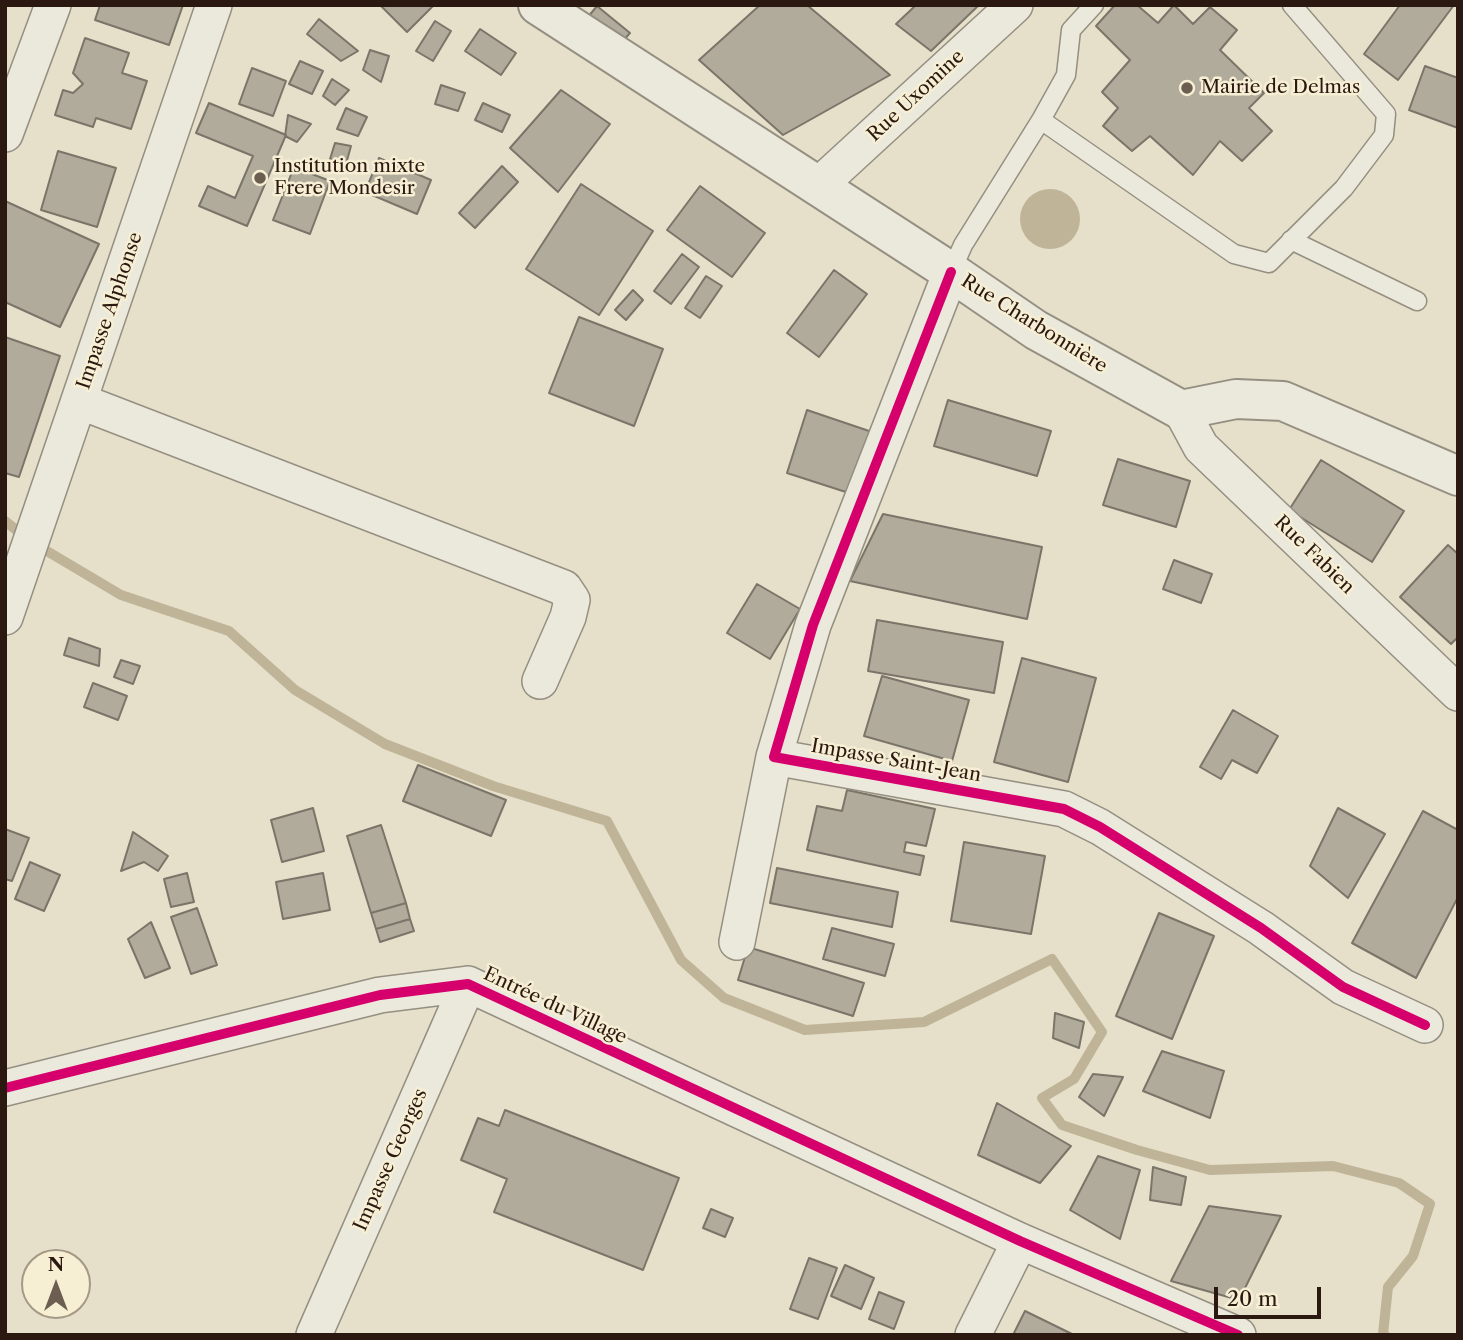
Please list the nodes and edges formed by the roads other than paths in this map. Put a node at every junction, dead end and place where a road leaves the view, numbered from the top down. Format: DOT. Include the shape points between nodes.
graph roads {
  1 [pos="52,5"];
  2 [pos="215,5"];
  3 [pos="538,5"];
  4 [pos="1014,5"];
  5 [pos="1094,5"];
  6 [pos="1292,5"];
  7 [pos="1041,120"];
  8 [pos="5,134"];
  9 [pos="817,187"];
  10 [pos="1291,240"];
  11 [pos="951,272"];
  12 [pos="1417,301"];
  13 [pos="79,401"];
  14 [pos="1181,411"];
  15 [pos="1458,476"];
  16 [pos="5,617"];
  17 [pos="540,681"];
  18 [pos="1458,693"];
  19 [pos="774,757"];
  20 [pos="737,942"];
  21 [pos="468,984"];
  22 [pos="1424,1025"];
  23 [pos="5,1088"];
  24 [pos="1020,1241"];
  25 [pos="314,1335"];
  26 [pos="973,1335"];
  27 [pos="1238,1335"];
  1 -- 8 [label="street"];
  2 -- 13 [label="street, Impasse Alphonse"];
  3 -- 9 [label="street, Rue Charbonnière"];
  4 -- 9 [label="street, Rue Uxomine"];
  5 -- 7 [label="lane" via="1071,30 1066,75"];
  6 -- 10 [label="lane" via="1386,114 1384,135 1344,188"];
  7 -- 10 [label="lane" via="1234,254 1269,263"];
  7 -- 11 [label="lane"];
  9 -- 11 [label="street, Rue Charbonnière"];
  10 -- 12 [label="lane"];
  11 -- 14 [label="street, Rue Charbonnière" via="1036,330"];
  11 -- 19 [label="street" via="813,625"];
  13 -- 16 [label="street, Impasse Alphonse"];
  13 -- 17 [label="street" via="564,588 572,600 568,617"];
  14 -- 15 [label="street" via="1237,399 1283,401"];
  14 -- 18 [label="street, Rue Fabien" via="1201,447"];
  19 -- 20 [label="street"];
  19 -- 22 [label="street, Impasse Saint-Jean" via="1064,810 1100,827 1261,928 1343,987"];
  21 -- 23 [label="street, Entrée du Village" via="380,995"];
  21 -- 24 [label="street, Entrée du Village"];
  21 -- 25 [label="street, Impasse Georges"];
  24 -- 26 [label="street"];
  24 -- 27 [label="street, Entrée du Village"];
}
